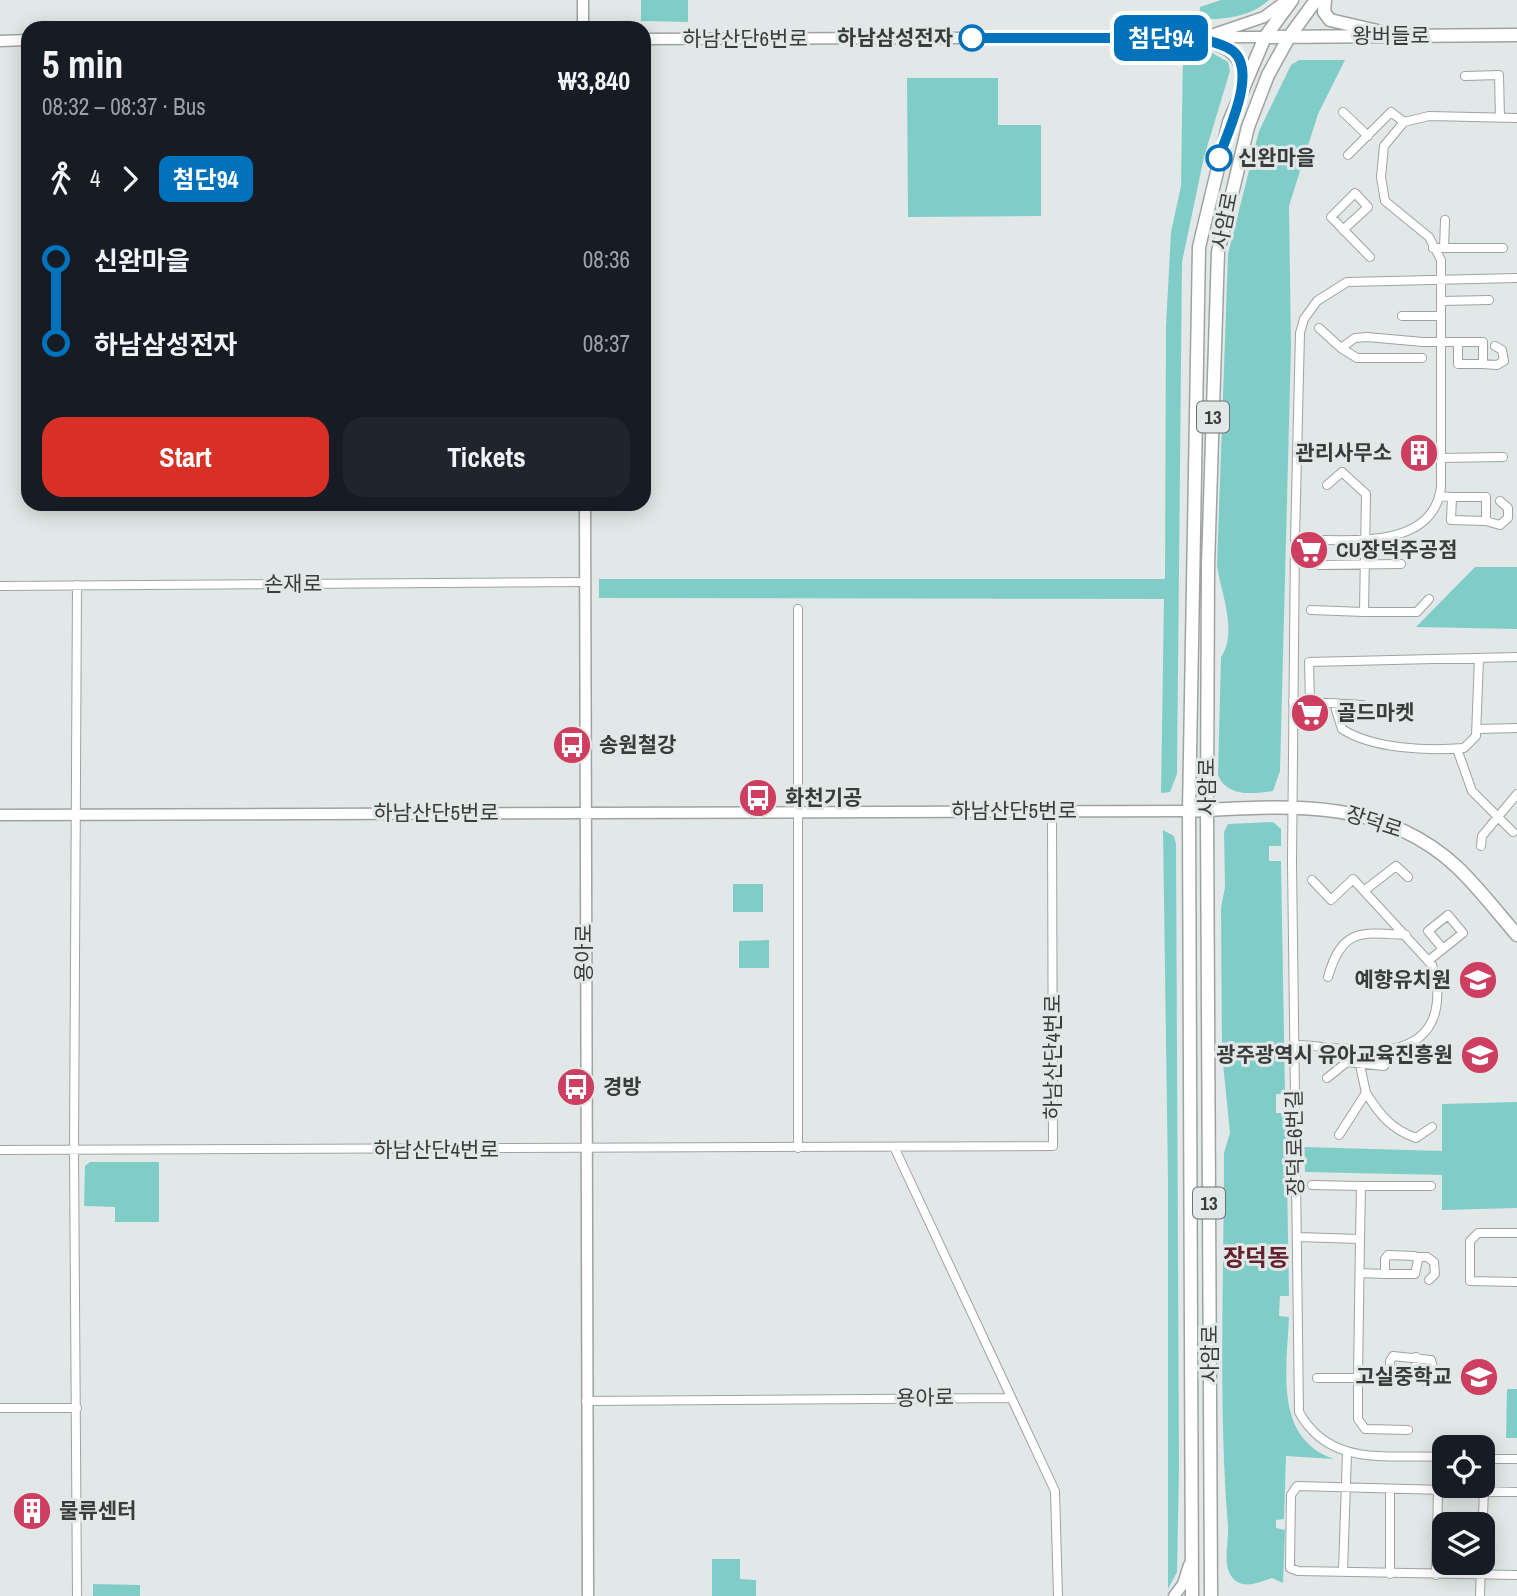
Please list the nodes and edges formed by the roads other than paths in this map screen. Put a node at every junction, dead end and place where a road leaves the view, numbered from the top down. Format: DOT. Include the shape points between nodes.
graph roads {
  1 [pos="583,0"];
  2 [pos="1289,0"];
  3 [pos="1316,0"];
  4 [pos="1325,0"];
  5 [pos="583,21"];
  6 [pos="1517,35"];
  7 [pos="1399,36"];
  8 [pos="1265,37"];
  9 [pos="1289,37"];
  10 [pos="1198,38"];
  11 [pos="651,39"];
  12 [pos="21,40"];
  13 [pos="0,41"];
  14 [pos="1465,76"];
  15 [pos="1244,84"];
  16 [pos="1343,112"];
  17 [pos="1500,118"];
  18 [pos="1517,118"];
  19 [pos="1404,122"];
  20 [pos="1368,136"];
  21 [pos="1348,155"];
  22 [pos="1385,201"];
  23 [pos="1368,207"];
  24 [pos="1445,220"];
  25 [pos="1343,230"];
  26 [pos="1433,248"];
  27 [pos="1444,248"];
  28 [pos="1503,248"];
  29 [pos="1370,257"];
  30 [pos="1517,278"];
  31 [pos="1441,280"];
  32 [pos="1489,300"];
  33 [pos="1441,302"];
  34 [pos="1402,316"];
  35 [pos="1441,316"];
  36 [pos="1319,328"];
  37 [pos="1441,342"];
  38 [pos="1458,342"];
  39 [pos="1495,346"];
  40 [pos="1341,348"];
  41 [pos="1422,358"];
  42 [pos="1483,364"];
  43 [pos="1503,457"];
  44 [pos="1440,458"];
  45 [pos="1327,485"];
  46 [pos="1440,496"];
  47 [pos="1452,497"];
  48 [pos="1500,501"];
  49 [pos="585,511"];
  50 [pos="1486,521"];
  51 [pos="1366,538"];
  52 [pos="1295,540"];
  53 [pos="1366,564"];
  54 [pos="1401,564"];
  55 [pos="1319,565"];
  56 [pos="586,582"];
  57 [pos="77,585"];
  58 [pos="0,586"];
  59 [pos="1429,599"];
  60 [pos="798,609"];
  61 [pos="1311,610"];
  62 [pos="1364,612"];
  63 [pos="1517,657"];
  64 [pos="1479,658"];
  65 [pos="1293,701"];
  66 [pos="1310,702"];
  67 [pos="1335,704"];
  68 [pos="1363,705"];
  69 [pos="1517,728"];
  70 [pos="1477,729"];
  71 [pos="1457,748"];
  72 [pos="1517,794"];
  73 [pos="1293,809"];
  74 [pos="1207,810"];
  75 [pos="1052,811"];
  76 [pos="1189,811"];
  77 [pos="585,813"];
  78 [pos="797,814"];
  79 [pos="0,815"];
  80 [pos="76,815"];
  81 [pos="1496,818"];
  82 [pos="1513,832"];
  83 [pos="1481,846"];
  84 [pos="1408,877"];
  85 [pos="1312,880"];
  86 [pos="1365,890"];
  87 [pos="1406,935"];
  88 [pos="1517,935"];
  89 [pos="1443,949"];
  90 [pos="1428,961"];
  91 [pos="1328,976"];
  92 [pos="1293,1045"];
  93 [pos="1348,1048"];
  94 [pos="1386,1049"];
  95 [pos="1347,1062"];
  96 [pos="1360,1065"];
  97 [pos="1327,1079"];
  98 [pos="1366,1093"];
  99 [pos="1432,1127"];
  100 [pos="1339,1135"];
  101 [pos="798,1148"];
  102 [pos="895,1149"];
  103 [pos="0,1150"];
  104 [pos="74,1150"];
  105 [pos="585,1150"];
  106 [pos="1312,1185"];
  107 [pos="1361,1186"];
  108 [pos="1431,1186"];
  109 [pos="1517,1233"];
  110 [pos="1298,1237"];
  111 [pos="1360,1239"];
  112 [pos="1417,1257"];
  113 [pos="1360,1273"];
  114 [pos="1385,1274"];
  115 [pos="1429,1280"];
  116 [pos="1517,1282"];
  117 [pos="1416,1357"];
  118 [pos="1317,1378"];
  119 [pos="1357,1378"];
  120 [pos="1390,1379"];
  121 [pos="1427,1383"];
  122 [pos="1012,1398"];
  123 [pos="586,1401"];
  124 [pos="0,1408"];
  125 [pos="78,1408"];
  126 [pos="1408,1430"];
  127 [pos="1347,1453"];
  128 [pos="1432,1457"];
  129 [pos="1495,1459"];
  130 [pos="1517,1459"];
  131 [pos="1345,1488"];
  132 [pos="1390,1489"];
  133 [pos="1495,1491"];
  134 [pos="1432,1492"];
  135 [pos="1517,1492"];
  136 [pos="1192,1555"];
  137 [pos="1343,1572"];
  138 [pos="1390,1574"];
  139 [pos="1432,1575"];
  140 [pos="1480,1575"];
  141 [pos="1495,1575"];
  142 [pos="1517,1575"];
  143 [pos="78,1596"];
  144 [pos="588,1596"];
  145 [pos="1058,1596"];
  146 [pos="1174,1596"];
  147 [pos="1192,1596"];
  148 [pos="1211,1596"];
  149 [pos="1480,1596"];
  1 -- 5 [label="street"];
  2 -- 8 [label="main road, 사암로 / 13"];
  2 -- 10 [label="street" via="1264,16"];
  3 -- 9 [label="main road, 사암로 / 13"];
  4 -- 7 [label="main road" via="1324,12 1330,20"];
  6 -- 7 [label="main road, 왕버들로"];
  7 -- 9 [label="main road, 왕버들로"];
  8 -- 9 [label="main road, 왕버들로"];
  8 -- 10 [label="street, 하남산단6번로"];
  8 -- 15 [label="main road, 사암로 / 13"];
  9 -- 74 [label="main road, 사암로 / 13" via="1248,127 1218,252 1208,565"];
  10 -- 11 [label="street, 하남산단6번로"];
  10 -- 15 [label="main road" via="1235,53 1243,68"];
  12 -- 13 [label="street"];
  14 -- 17 [label="street" via="1499,75"];
  15 -- 76 [label="main road, 사암로 / 13" via="1212,184 1199,247"];
  16 -- 20 [label="street"];
  17 -- 18 [label="street"];
  17 -- 19 [label="street" via="1429,116"];
  19 -- 20 [label="street" via="1391,113"];
  19 -- 22 [label="street" via="1384,146 1381,177"];
  20 -- 21 [label="street"];
  22 -- 23 [label="street"];
  22 -- 26 [label="street" via="1429,237"];
  23 -- 25 [label="street"];
  23 -- 25 [label="street" via="1355,193 1331,217"];
  24 -- 27 [label="street"];
  25 -- 29 [label="street"];
  26 -- 27 [label="street"];
  26 -- 31 [label="street" via="1441,260"];
  27 -- 28 [label="street"];
  30 -- 31 [label="street, 장덕로6번길"];
  31 -- 33 [label="street"];
  31 -- 52 [label="street, 장덕로6번길" via="1347,282 1323,294 1308,312 1300,334"];
  32 -- 33 [label="street"];
  33 -- 35 [label="street"];
  34 -- 35 [label="street"];
  35 -- 37 [label="street"];
  36 -- 40 [label="street"];
  37 -- 38 [label="street"];
  37 -- 40 [label="street" via="1359,337"];
  37 -- 44 [label="street"];
  38 -- 42 [label="street" via="1483,342"];
  38 -- 42 [label="street" via="1458,364"];
  39 -- 42 [label="street" via="1502,350 1504,361"];
  40 -- 41 [label="street" via="1357,358"];
  43 -- 44 [label="street"];
  44 -- 46 [label="street"];
  45 -- 51 [label="street" via="1342,472 1366,494"];
  46 -- 47 [label="street"];
  46 -- 51 [label="street" via="1428,518 1410,531"];
  47 -- 50 [label="street" via="1486,497"];
  47 -- 50 [label="street" via="1451,520"];
  48 -- 50 [label="street" via="1508,508 1508,518 1500,525"];
  49 -- 56 [label="street, 용아로"];
  51 -- 52 [label="street"];
  51 -- 53 [label="street"];
  52 -- 65 [label="street, 장덕로6번길"];
  53 -- 54 [label="street"];
  53 -- 55 [label="street"];
  53 -- 62 [label="street"];
  56 -- 57 [label="street, 손재로"];
  56 -- 77 [label="street, 용아로"];
  57 -- 58 [label="street, 손재로"];
  57 -- 80 [label="street"];
  59 -- 62 [label="street" via="1417,612"];
  60 -- 78 [label="street"];
  61 -- 62 [label="street"];
  63 -- 64 [label="street"];
  64 -- 66 [label="street" via="1308,662"];
  64 -- 70 [label="street"];
  65 -- 66 [label="street"];
  65 -- 73 [label="street, 장덕로6번길"];
  66 -- 67 [label="street"];
  67 -- 68 [label="street"];
  67 -- 71 [label="street" via="1342,729 1357,738"];
  69 -- 70 [label="street"];
  70 -- 71 [label="street" via="1464,748"];
  71 -- 81 [label="street" via="1472,791"];
  72 -- 81 [label="street"];
  73 -- 74 [label="main road, 장덕로"];
  73 -- 88 [label="main road, 장덕로" via="1351,812 1412,834 1456,867"];
  73 -- 92 [label="street, 장덕로6번길"];
  74 -- 76 [label="main road, 장덕로"];
  74 -- 148 [label="main road, 사암로 / 13"];
  75 -- 76 [label="street, 하남산단5번로"];
  75 -- 78 [label="street, 하남산단5번로"];
  75 -- 102 [label="street, 하남산단4번로" via="1053,1146"];
  76 -- 136 [label="main road, 사암로 / 13"];
  77 -- 78 [label="street, 하남산단5번로"];
  77 -- 80 [label="street, 하남산단5번로"];
  77 -- 105 [label="street, 용아로"];
  78 -- 101 [label="street"];
  79 -- 80 [label="street, 하남산단5번로"];
  80 -- 104 [label="street"];
  81 -- 82 [label="street"];
  81 -- 83 [label="street" via="1482,836"];
  84 -- 86 [label="street" via="1396,866"];
  85 -- 86 [label="street" via="1331,900 1353,879"];
  86 -- 87 [label="street"];
  87 -- 90 [label="street"];
  87 -- 91 [label="street" via="1356,934 1341,944"];
  89 -- 90 [label="street"];
  90 -- 94 [label="street" via="1438,989 1430,1027 1410,1044"];
  92 -- 93 [label="street"];
  92 -- 110 [label="street, 장덕로6번길"];
  93 -- 94 [label="street"];
  93 -- 95 [label="street"];
  94 -- 96 [label="street" via="1389,1058 1384,1066"];
  95 -- 96 [label="street"];
  95 -- 97 [label="street"];
  96 -- 98 [label="street"];
  98 -- 99 [label="street" via="1384,1121 1403,1133 1416,1138"];
  98 -- 100 [label="street"];
  101 -- 102 [label="street, 하남산단4번로"];
  101 -- 105 [label="street, 하남산단4번로"];
  102 -- 122 [label="street"];
  103 -- 104 [label="street, 하남산단4번로"];
  104 -- 105 [label="street, 하남산단4번로"];
  104 -- 125 [label="street"];
  105 -- 123 [label="street, 용아로"];
  106 -- 107 [label="street"];
  107 -- 108 [label="street"];
  107 -- 111 [label="street"];
  109 -- 116 [label="street" via="1473,1235 1470,1281"];
  110 -- 111 [label="street"];
  110 -- 127 [label="street, 장덕로6번길" via="1299,1412 1314,1435"];
  111 -- 113 [label="street"];
  112 -- 114 [label="street" via="1386,1257"];
  112 -- 114 [label="street" via="1415,1275"];
  112 -- 115 [label="street" via="1434,1262 1435,1274"];
  113 -- 114 [label="street"];
  113 -- 119 [label="street"];
  117 -- 120 [label="street" via="1413,1380"];
  117 -- 120 [label="street" via="1393,1356"];
  117 -- 121 [label="street" via="1435,1365 1436,1378"];
  118 -- 119 [label="street"];
  119 -- 120 [label="street"];
  119 -- 126 [label="street" via="1360,1425"];
  122 -- 123 [label="street, 용아로"];
  122 -- 145 [label="street" via="1055,1491"];
  123 -- 144 [label="street, 용아로"];
  124 -- 125 [label="street"];
  125 -- 143 [label="street"];
  127 -- 128 [label="street"];
  127 -- 131 [label="street"];
  129 -- 130 [label="street"];
  131 -- 132 [label="street"];
  131 -- 137 [label="street"];
  131 -- 137 [label="street" via="1297,1486 1292,1490 1290,1536 1290,1568"];
  132 -- 134 [label="street"];
  132 -- 138 [label="street"];
  133 -- 135 [label="street"];
  136 -- 146 [label="street"];
  136 -- 147 [label="main road, 사암로 / 13"];
  137 -- 138 [label="street"];
  138 -- 139 [label="street"];
  140 -- 149 [label="street"];
  141 -- 142 [label="street"];
}
